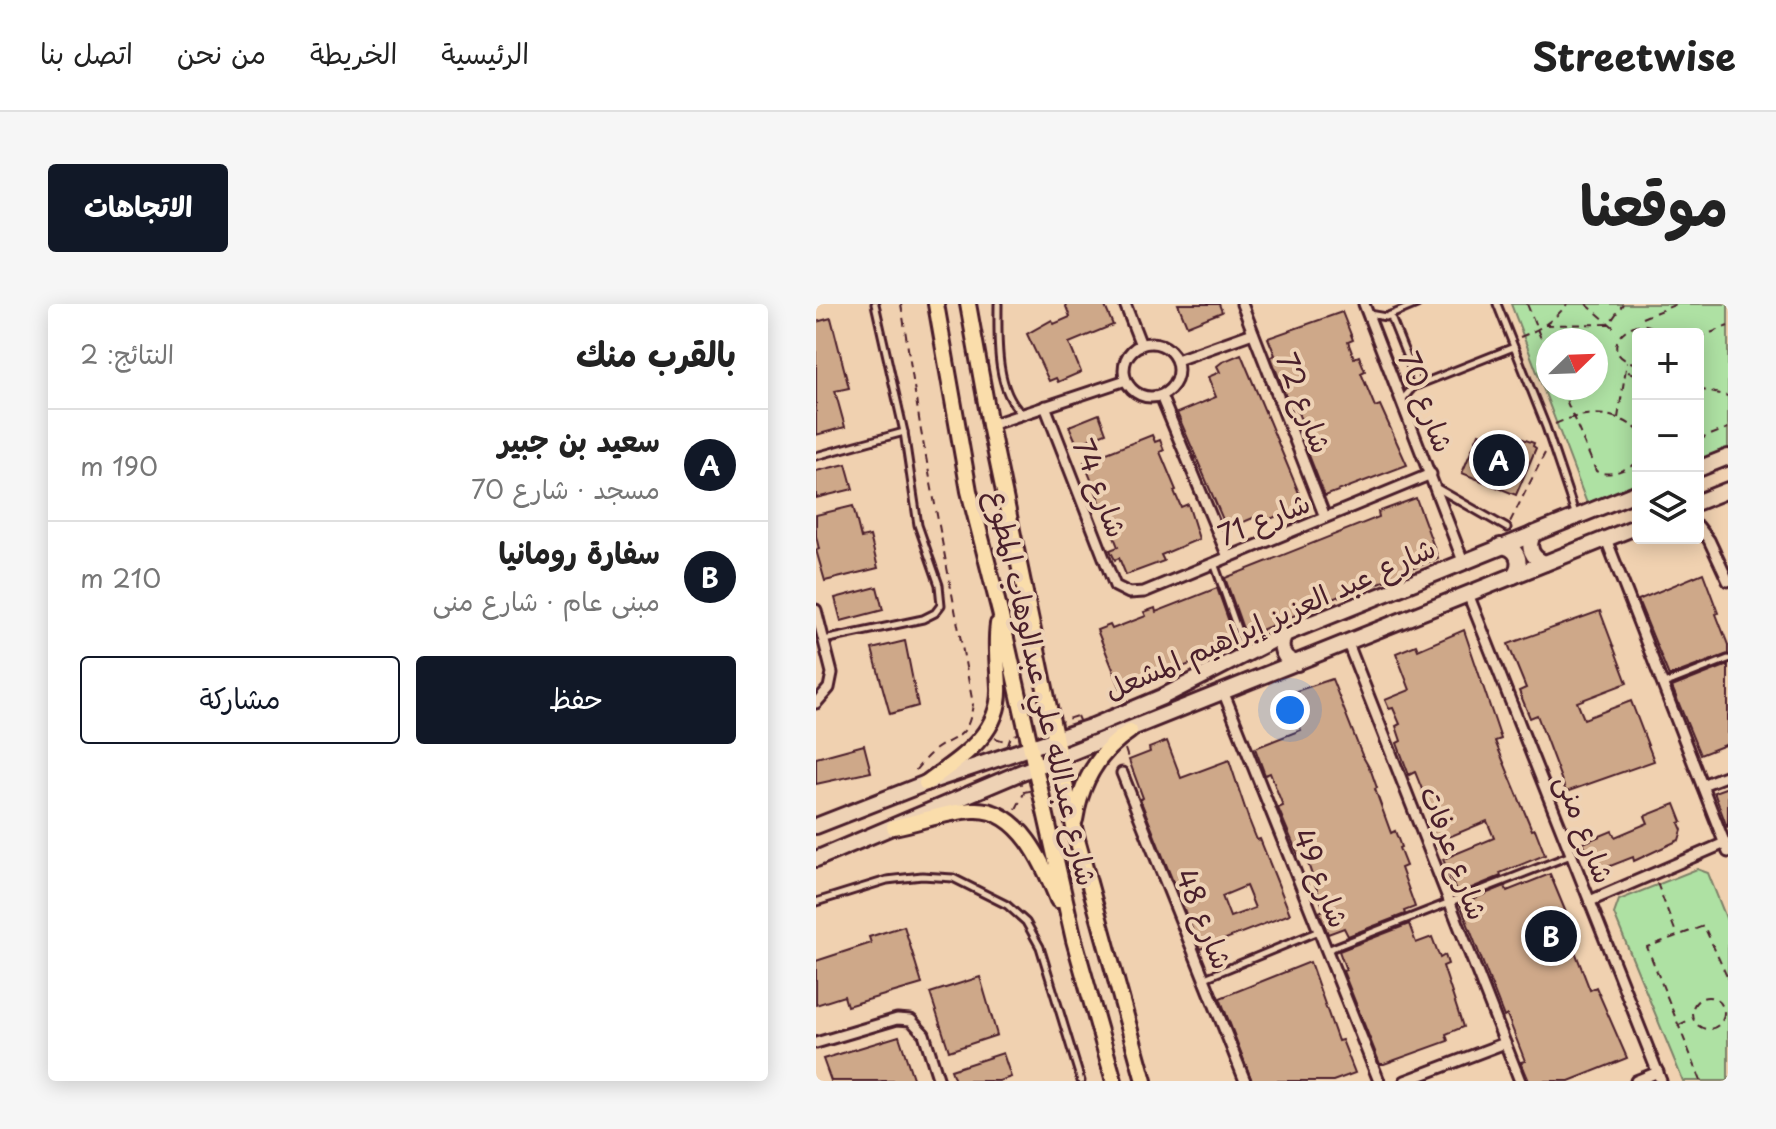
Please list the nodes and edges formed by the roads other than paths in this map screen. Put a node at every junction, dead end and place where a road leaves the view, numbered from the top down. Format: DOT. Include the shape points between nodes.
graph roads {
  1 [pos="875,304"];
  2 [pos="936,304"];
  3 [pos="968,304"];
  4 [pos="998,304"];
  5 [pos="1125,304"];
  6 [pos="1242,304"];
  7 [pos="1417,304"];
  8 [pos="1497,304"];
  9 [pos="1366,309"];
  10 [pos="1390,315"];
  11 [pos="1253,333"];
  12 [pos="1513,344"];
  13 [pos="1141,345"];
  14 [pos="1177,360"];
  15 [pos="1126,380"];
  16 [pos="1418,385"];
  17 [pos="1161,396"];
  18 [pos="1402,400"];
  19 [pos="1045,406"];
  20 [pos="1023,414"];
  21 [pos="990,425"];
  22 [pos="904,432"];
  23 [pos="816,456"];
  24 [pos="1728,457"];
  25 [pos="1704,467"];
  26 [pos="1431,474"];
  27 [pos="1436,487"];
  28 [pos="1728,490"];
  29 [pos="1632,494"];
  30 [pos="1704,500"];
  31 [pos="1325,517"];
  32 [pos="1576,517"];
  33 [pos="1507,528"];
  34 [pos="1632,528"];
  35 [pos="1533,534"];
  36 [pos="1704,534"];
  37 [pos="1606,539"];
  38 [pos="1500,546"];
  39 [pos="1228,557"];
  40 [pos="1463,561"];
  41 [pos="1214,563"];
  42 [pos="1545,563"];
  43 [pos="1513,576"];
  44 [pos="1728,581"];
  45 [pos="1115,586"];
  46 [pos="1468,594"];
  47 [pos="816,610"];
  48 [pos="1000,612"];
  49 [pos="1285,634"];
  50 [pos="824,640"];
  51 [pos="1347,641"];
  52 [pos="1246,656"];
  53 [pos="1728,659"];
  54 [pos="1297,663"];
  55 [pos="1663,684"];
  56 [pos="1223,691"];
  57 [pos="816,703"];
  58 [pos="1125,734"];
  59 [pos="1056,739"];
  60 [pos="1031,747"];
  61 [pos="1060,758"];
  62 [pos="1035,767"];
  63 [pos="1122,773"];
  64 [pos="1728,775"];
  65 [pos="926,783"];
  66 [pos="1702,785"];
  67 [pos="816,826"];
  68 [pos="894,827"];
  69 [pos="1075,832"];
  70 [pos="1726,848"];
  71 [pos="1572,855"];
  72 [pos="816,859"];
  73 [pos="1590,901"];
  74 [pos="816,902"];
  75 [pos="1450,903"];
  76 [pos="1319,931"];
  77 [pos="1074,940"];
  78 [pos="1327,950"];
  79 [pos="1204,979"];
  80 [pos="816,1043"];
  81 [pos="1505,1043"];
  82 [pos="1660,1077"];
  83 [pos="939,1081"];
  84 [pos="1081,1081"];
  85 [pos="1114,1081"];
  86 [pos="1144,1081"];
  87 [pos="1245,1081"];
  88 [pos="1379,1081"];
  89 [pos="1405,1081"];
  90 [pos="1520,1081"];
  91 [pos="1636,1081"];
  1 -- 22 [label="lane"];
  2 -- 48 [label="main road, شارع عبدالله علي عبدالوهاب المطوع" via="969,491"];
  3 -- 21 [label="main road, شارع عبدالله علي عبدالوهاب المطوع"];
  4 -- 20 [label="lane" via="1005,384"];
  5 -- 13 [label="street"];
  6 -- 11 [label="street, شارع 72"];
  7 -- 10 [label="lane"];
  8 -- 12 [label="lane"];
  9 -- 10 [label="lane" via="1380,317"];
  9 -- 18 [label="street, شارع 70"];
  10 -- 16 [label="lane"];
  11 -- 14 [label="street"];
  11 -- 31 [label="street, شارع 72"];
  12 -- 16 [label="lane"];
  12 -- 32 [label="lane"];
  13 -- 14 [label="street" via="1162,345"];
  13 -- 15 [label="street" via="1126,359"];
  14 -- 17 [label="street" via="1176,381"];
  15 -- 17 [label="street" via="1140,395"];
  15 -- 19 [label="street"];
  16 -- 18 [label="lane"];
  17 -- 39 [label="street"];
  18 -- 26 [label="street, شارع 70"];
  19 -- 20 [label="street"];
  19 -- 45 [label="street, شارع 74"];
  20 -- 21 [label="street"];
  21 -- 59 [label="main road, شارع عبدالله علي عبدالوهاب المطوع"];
  22 -- 23 [label="lane"];
  22 -- 50 [label="lane" via="918,525 941,605 923,619"];
  24 -- 25 [label="main road"];
  26 -- 27 [label="street, شارع 70"];
  26 -- 31 [label="street, شارع 71"];
  27 -- 33 [label="lane"];
  27 -- 40 [label="street, شارع 70"];
  28 -- 30 [label="main road"];
  29 -- 32 [label="main road, شارع عبد العزيز إبراهيم المشعل"];
  31 -- 39 [label="street, شارع 71"];
  32 -- 35 [label="main road, شارع عبد العزيز إبراهيم المشعل"];
  34 -- 37 [label="main road, شارع عبد العزيز إبراهيم المشعل"];
  35 -- 38 [label="main road, شارع عبد العزيز إبراهيم المشعل"];
  35 -- 42 [label="main road" via="1531,552"];
  36 -- 44 [label="street"];
  37 -- 42 [label="main road, شارع عبد العزيز إبراهيم المشعل"];
  37 -- 55 [label="street"];
  38 -- 40 [label="main road, شارع عبد العزيز إبراهيم المشعل"];
  38 -- 43 [label="main road" via="1518,556"];
  39 -- 41 [label="street, شارع 71"];
  40 -- 49 [label="main road, شارع عبد العزيز إبراهيم المشعل"];
  41 -- 45 [label="street, شارع 71" via="1144,592 1129,593"];
  41 -- 52 [label="lane"];
  42 -- 43 [label="main road, شارع عبد العزيز إبراهيم المشعل"];
  43 -- 46 [label="main road, شارع عبد العزيز إبراهيم المشعل"];
  46 -- 51 [label="main road, شارع عبد العزيز إبراهيم المشعل"];
  46 -- 71 [label="street, شارع منى"];
  47 -- 50 [label="street"];
  48 -- 60 [label="main road, شارع عبدالله علي عبدالوهاب المطوع"];
  48 -- 65 [label="main road" via="998,700 992,721 970,751"];
  49 -- 52 [label="main road, شارع عبد العزيز إبراهيم المشعل"];
  49 -- 54 [label="main road" via="1282,652"];
  50 -- 57 [label="street" via="832,681"];
  51 -- 54 [label="main road, شارع عبد العزيز إبراهيم المشعل"];
  51 -- 75 [label="street, شارع عرفات"];
  52 -- 59 [label="main road, شارع عبد العزيز إبراهيم المشعل"];
  53 -- 55 [label="lane"];
  54 -- 56 [label="main road, شارع عبد العزيز إبراهيم المشعل"];
  55 -- 66 [label="street"];
  56 -- 58 [label="main road, شارع عبد العزيز إبراهيم المشعل"];
  56 -- 76 [label="street, شارع 49"];
  58 -- 61 [label="main road, شارع عبد العزيز إبراهيم المشعل"];
  58 -- 69 [label="main road" via="1085,783"];
  59 -- 60 [label="main road, شارع عبد العزيز إبراهيم المشعل"];
  59 -- 61 [label="main road, شارع عبدالله علي عبدالوهاب المطوع"];
  60 -- 62 [label="main road, شارع عبدالله علي عبدالوهاب المطوع"];
  60 -- 65 [label="main road, شارع عبد العزيز إبراهيم المشعل"];
  61 -- 62 [label="main road, شارع عبد العزيز إبراهيم المشعل"];
  61 -- 69 [label="main road, شارع عبدالله علي عبدالوهاب المطوع"];
  62 -- 68 [label="main road, شارع عبد العزيز إبراهيم المشعل"];
  62 -- 77 [label="main road, شارع عبدالله علي عبدالوهاب المطوع"];
  63 -- 79 [label="street, شارع 48"];
  64 -- 66 [label="street"];
  65 -- 67 [label="main road, شارع عبد العزيز إبراهيم المشعل"];
  66 -- 70 [label="street"];
  68 -- 72 [label="main road, شارع عبد العزيز إبراهيم المشعل"];
  68 -- 77 [label="main road" via="975,810 1008,823 1023,834 1045,868"];
  69 -- 86 [label="main road, شارع عبدالله علي عبدالوهاب المطوع"];
  70 -- 73 [label="street"];
  71 -- 73 [label="street, شارع منى"];
  71 -- 75 [label="lane"];
  73 -- 82 [label="street, شارع منى"];
  74 -- 84 [label="lane" via="887,880 922,876 953,878 1007,905 1026,922 1040,947"];
  75 -- 78 [label="lane"];
  75 -- 81 [label="street, شارع عرفات"];
  76 -- 78 [label="street, شارع 49"];
  76 -- 79 [label="lane"];
  77 -- 85 [label="main road, شارع عبدالله علي عبدالوهاب المطوع"];
  78 -- 88 [label="street, شارع 49"];
  79 -- 87 [label="street, شارع 48"];
  80 -- 83 [label="street" via="897,1019 911,1020 924,1034"];
  81 -- 89 [label="street"];
  81 -- 90 [label="street, شارع عرفات"];
  82 -- 91 [label="street"];
}
